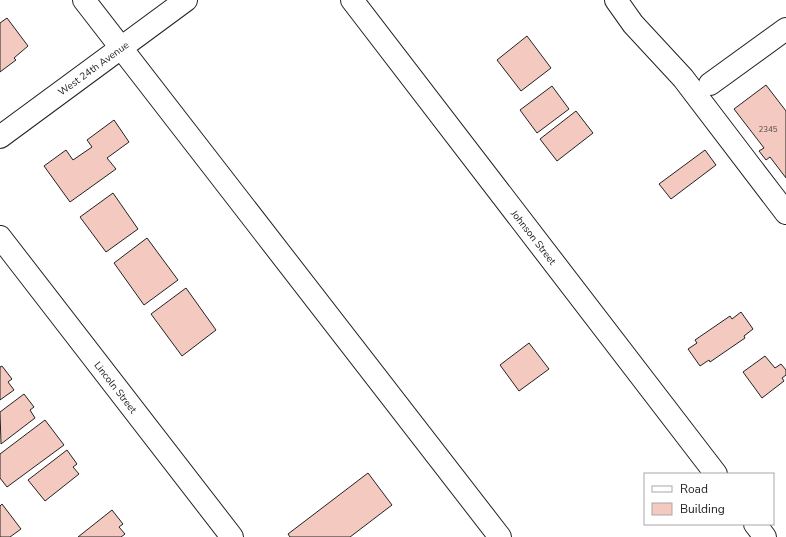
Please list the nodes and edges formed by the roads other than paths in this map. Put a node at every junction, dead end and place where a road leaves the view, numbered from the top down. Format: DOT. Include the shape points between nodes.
graph roads {
  1 [pos="84,0"];
  2 [pos="186,0"];
  3 [pos="352,0"];
  4 [pos="616,0"];
  5 [pos="786,29"];
  6 [pos="121,48"];
  7 [pos="710,84"];
  8 [pos="0,137"];
  9 [pos="786,213"];
  10 [pos="0,237"];
  11 [pos="715,473"];
  12 [pos="756,525"];
  13 [pos="232,537"];
  14 [pos="500,537"];
  15 [pos="765,537"];
  1 -- 6 [label="street"];
  2 -- 6 [label="street, West 24th Avenue"];
  3 -- 11 [label="street, Johnson Street"];
  4 -- 9 [label="street" via="683,78"];
  5 -- 7 [label="street"];
  6 -- 8 [label="street, West 24th Avenue"];
  6 -- 14 [label="street"];
  10 -- 13 [label="street, Lincoln Street"];
  12 -- 15 [label="street"];
}
